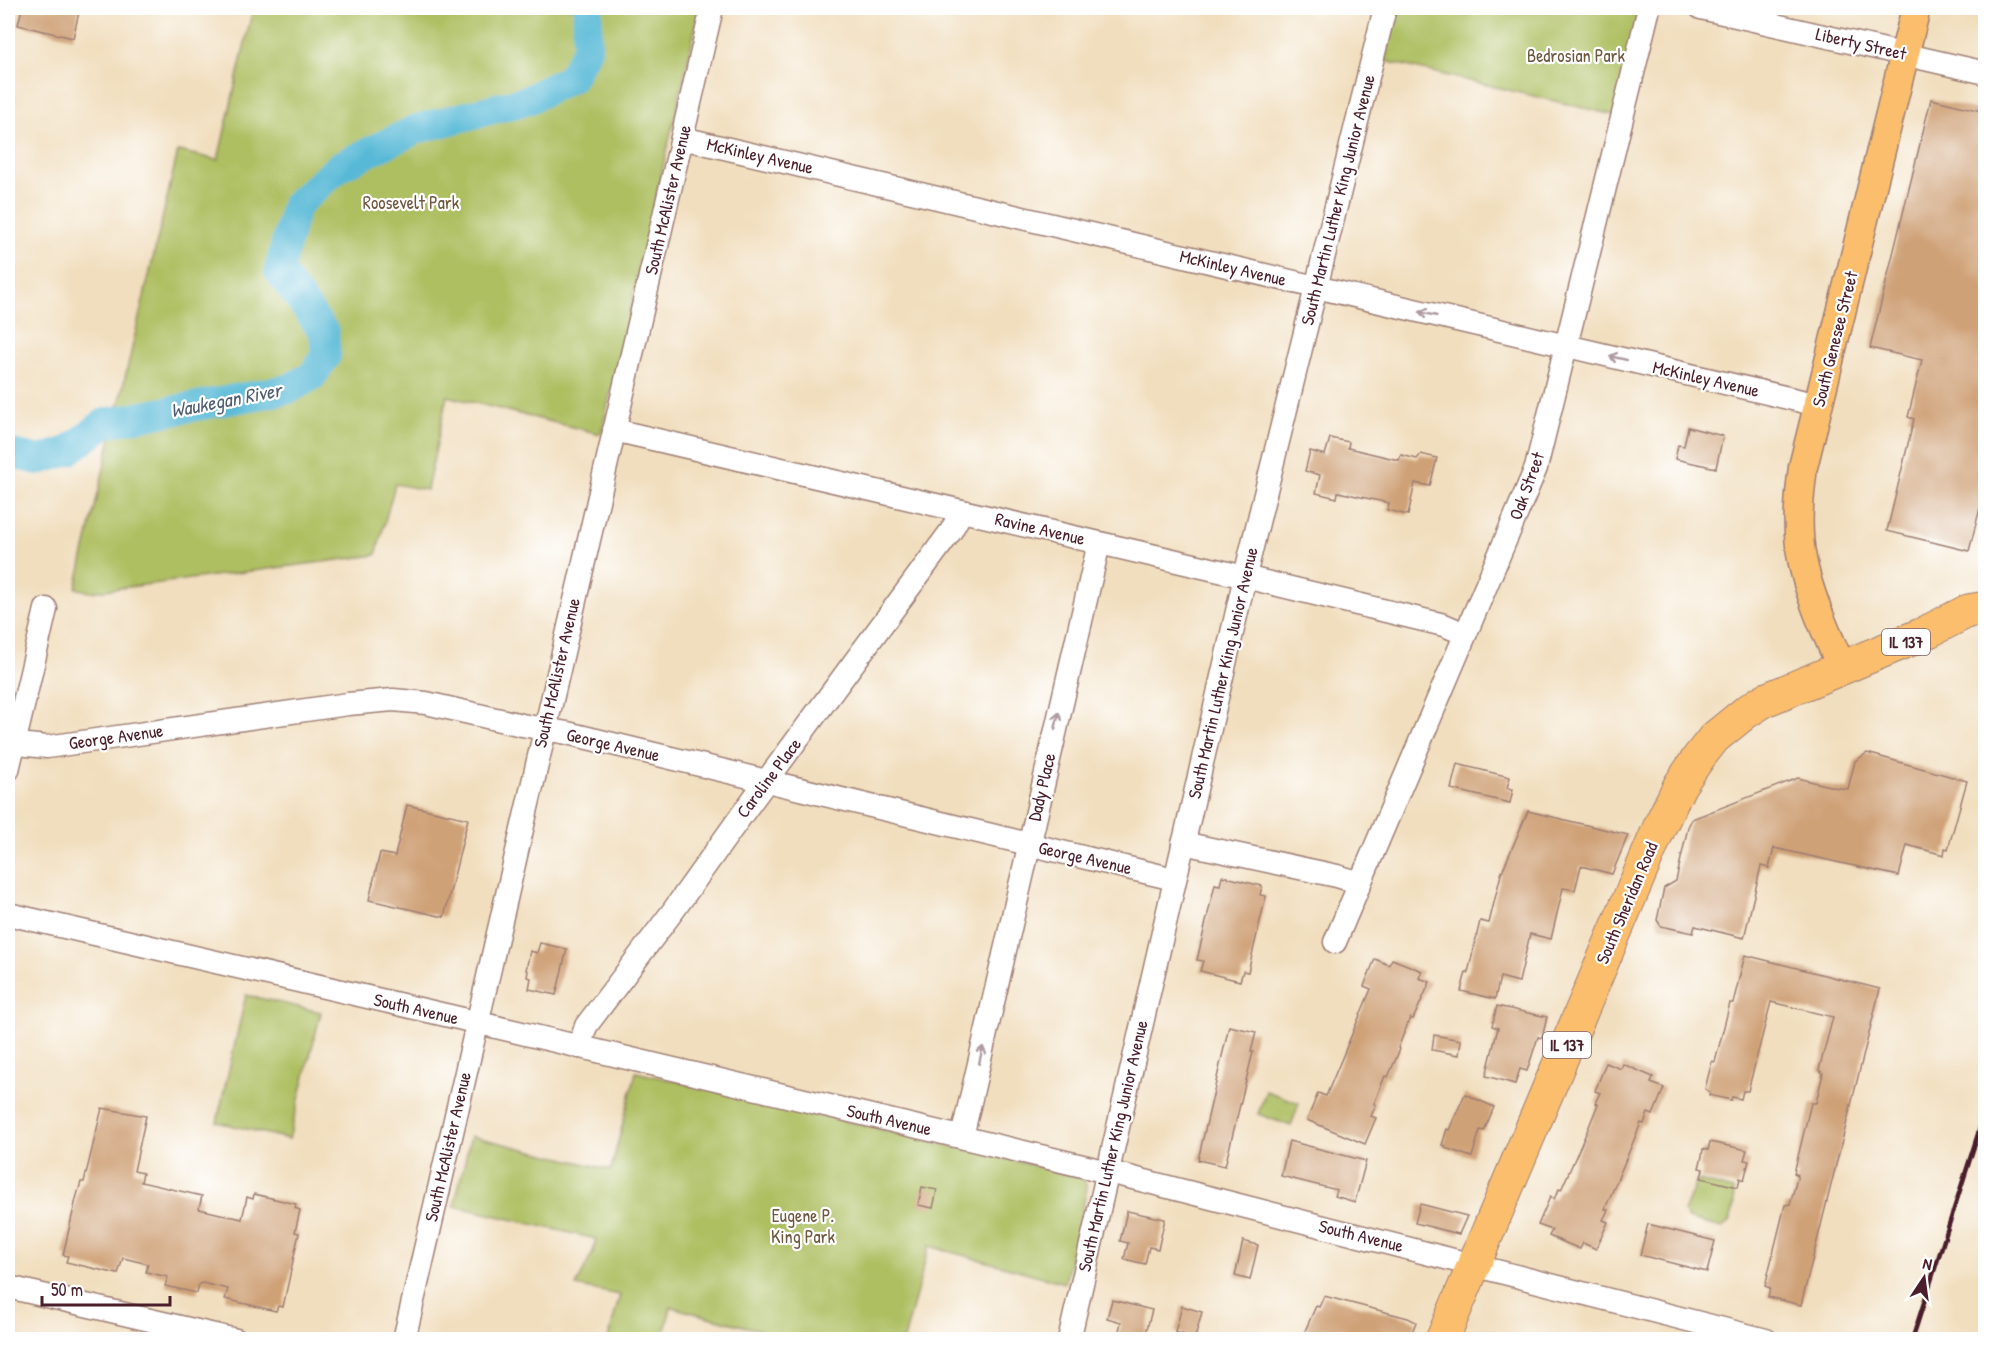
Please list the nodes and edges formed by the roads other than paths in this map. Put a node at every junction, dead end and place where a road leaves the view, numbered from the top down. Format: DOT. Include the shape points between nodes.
graph roads {
  1 [pos="712,8"];
  2 [pos="1384,8"];
  3 [pos="1649,8"];
  4 [pos="1701,8"];
  5 [pos="1916,8"];
  6 [pos="1904,54"];
  7 [pos="1986,73"];
  8 [pos="682,138"];
  9 [pos="1316,287"];
  10 [pos="1566,346"];
  11 [pos="1818,405"];
  12 [pos="614,430"];
  13 [pos="962,511"];
  14 [pos="1099,543"];
  15 [pos="1245,578"];
  16 [pos="1986,583"];
  17 [pos="46,609"];
  18 [pos="1977,609"];
  19 [pos="1465,634"];
  20 [pos="1842,668"];
  21 [pos="545,729"];
  22 [pos="11,744"];
  23 [pos="8,770"];
  24 [pos="767,781"];
  25 [pos="1183,843"];
  26 [pos="1030,845"];
  27 [pos="1174,879"];
  28 [pos="1360,883"];
  29 [pos="8,914"];
  30 [pos="1335,942"];
  31 [pos="476,1022"];
  32 [pos="579,1047"];
  33 [pos="962,1137"];
  34 [pos="1107,1172"];
  35 [pos="1474,1264"];
  36 [pos="8,1287"];
  37 [pos="236,1340"];
  38 [pos="404,1340"];
  39 [pos="1069,1340"];
  40 [pos="1442,1340"];
  41 [pos="1767,1340"];
  1 -- 8 [label="street, South McAlister Avenue"];
  2 -- 9 [label="street, South Martin Luther King Junior Avenue"];
  3 -- 10 [label="street, Oak Street"];
  4 -- 6 [label="street, Liberty Street"];
  5 -- 6 [label="main road, South Genesee Street"];
  6 -- 7 [label="street, Liberty Street"];
  6 -- 11 [label="main road, South Genesee Street"];
  8 -- 9 [label="street, McKinley Avenue"];
  8 -- 12 [label="street, South McAlister Avenue"];
  10 -- 9 [label="street, McKinley Avenue, one-way"];
  9 -- 15 [label="street, South Martin Luther King Junior Avenue"];
  11 -- 10 [label="street, McKinley Avenue, one-way"];
  10 -- 19 [label="street, Oak Street" via="1536,468"];
  11 -- 20 [label="main road, South Genesee Street" via="1803,467 1798,508 1800,536 1805,569"];
  12 -- 13 [label="street, Ravine Avenue"];
  12 -- 21 [label="street, South McAlister Avenue"];
  13 -- 14 [label="street, Ravine Avenue"];
  13 -- 24 [label="street, Caroline Place"];
  14 -- 15 [label="street, Ravine Avenue"];
  26 -- 14 [label="street, Dady Place, one-way"];
  15 -- 19 [label="street, Ravine Avenue" via="1443,625"];
  15 -- 25 [label="street, South Martin Luther King Junior Avenue"];
  16 -- 18 [label="highway, IL 137"];
  17 -- 22 [label="street"];
  18 -- 20 [label="highway, South Sheridan Road / IL 137"];
  19 -- 28 [label="street, Oak Street"];
  20 -- 35 [label="highway, South Sheridan Road / IL 137" via="1746,712 1714,738 1680,785"];
  21 -- 22 [label="street, George Avenue" via="426,703 393,700 47,747"];
  21 -- 24 [label="street, George Avenue"];
  21 -- 31 [label="street, South McAlister Avenue"];
  22 -- 23 [label="street"];
  24 -- 26 [label="street, George Avenue"];
  24 -- 32 [label="street, Caroline Place" via="586,1026"];
  25 -- 27 [label="street, South Martin Luther King Junior Avenue"];
  25 -- 28 [label="street"];
  26 -- 27 [label="street, George Avenue"];
  33 -- 26 [label="street, Dady Place, one-way"];
  27 -- 34 [label="street, South Martin Luther King Junior Avenue"];
  28 -- 30 [label="street, Oak Street"];
  29 -- 31 [label="street, South Avenue"];
  31 -- 32 [label="street, South Avenue"];
  31 -- 38 [label="street, South McAlister Avenue"];
  32 -- 33 [label="street, South Avenue"];
  33 -- 34 [label="street, South Avenue"];
  34 -- 35 [label="street, South Avenue"];
  34 -- 39 [label="street, South Martin Luther King Junior Avenue"];
  35 -- 40 [label="highway, South Sheridan Road / IL 137"];
  35 -- 41 [label="street, South Avenue"];
  36 -- 37 [label="street"];
}
